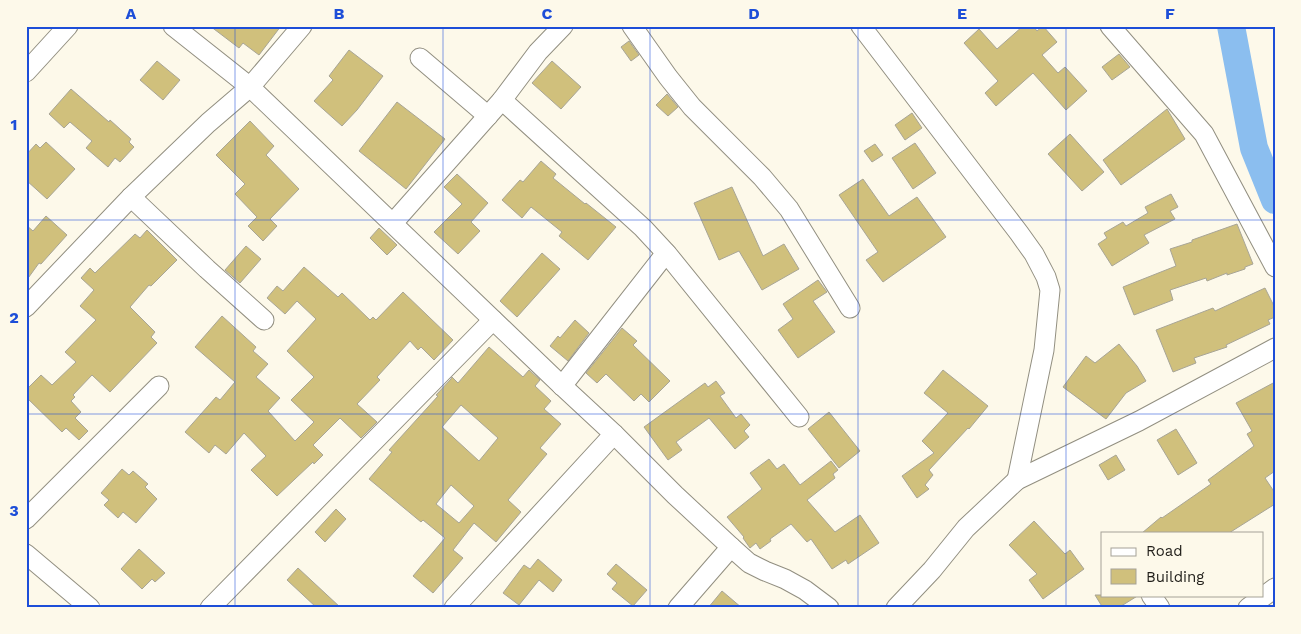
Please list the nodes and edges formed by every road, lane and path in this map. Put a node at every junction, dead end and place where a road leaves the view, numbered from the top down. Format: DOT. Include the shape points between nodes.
graph roads {
  1 [pos="68,26"];
  2 [pos="174,26"];
  3 [pos="302,26"];
  4 [pos="563,26"];
  5 [pos="632,26"];
  6 [pos="861,26"];
  7 [pos="1110,26"];
  8 [pos="420,58"];
  9 [pos="26,72"];
  10 [pos="250,87"];
  11 [pos="502,100"];
  12 [pos="488,116"];
  13 [pos="131,197"];
  14 [pos="393,223"];
  15 [pos="666,253"];
  16 [pos="1275,267"];
  17 [pos="26,307"];
  18 [pos="850,308"];
  19 [pos="264,320"];
  20 [pos="493,320"];
  21 [pos="1275,348"];
  22 [pos="159,386"];
  23 [pos="562,386"];
  24 [pos="800,417"];
  25 [pos="614,434"];
  26 [pos="1017,480"];
  27 [pos="26,519"];
  28 [pos="731,547"];
  29 [pos="27,557"];
  30 [pos="1275,588"];
  31 [pos="1152,596"];
  32 [pos="1258,605"];
  33 [pos="90,608"];
  34 [pos="210,608"];
  35 [pos="454,608"];
  36 [pos="678,608"];
  37 [pos="829,608"];
  38 [pos="896,608"];
  39 [pos="1160,608"];
  1 -- 9 [label="street"];
  2 -- 10 [label="street"];
  3 -- 10 [label="street"];
  4 -- 11 [label="street" via="538,52"];
  5 -- 18 [label="street" via="692,107 789,209"];
  6 -- 26 [label="street" via="1019,233 1046,277 1050,290 1044,350"];
  7 -- 16 [label="street" via="1204,134"];
  8 -- 12 [label="street"];
  10 -- 13 [label="street"];
  10 -- 14 [label="street"];
  11 -- 12 [label="street"];
  11 -- 15 [label="street" via="643,228"];
  12 -- 14 [label="street"];
  13 -- 17 [label="street"];
  13 -- 19 [label="street"];
  14 -- 20 [label="street"];
  15 -- 23 [label="street"];
  15 -- 24 [label="street"];
  20 -- 23 [label="street"];
  20 -- 34 [label="street"];
  21 -- 26 [label="street" via="1139,421"];
  22 -- 27 [label="street"];
  23 -- 25 [label="street"];
  25 -- 28 [label="street"];
  25 -- 35 [label="street"];
  26 -- 38 [label="street" via="966,528"];
  28 -- 36 [label="street"];
  28 -- 37 [label="street" via="749,563 805,590"];
  29 -- 33 [label="street"];
  30 -- 32 [label="street"];
  31 -- 39 [label="street"];
}
